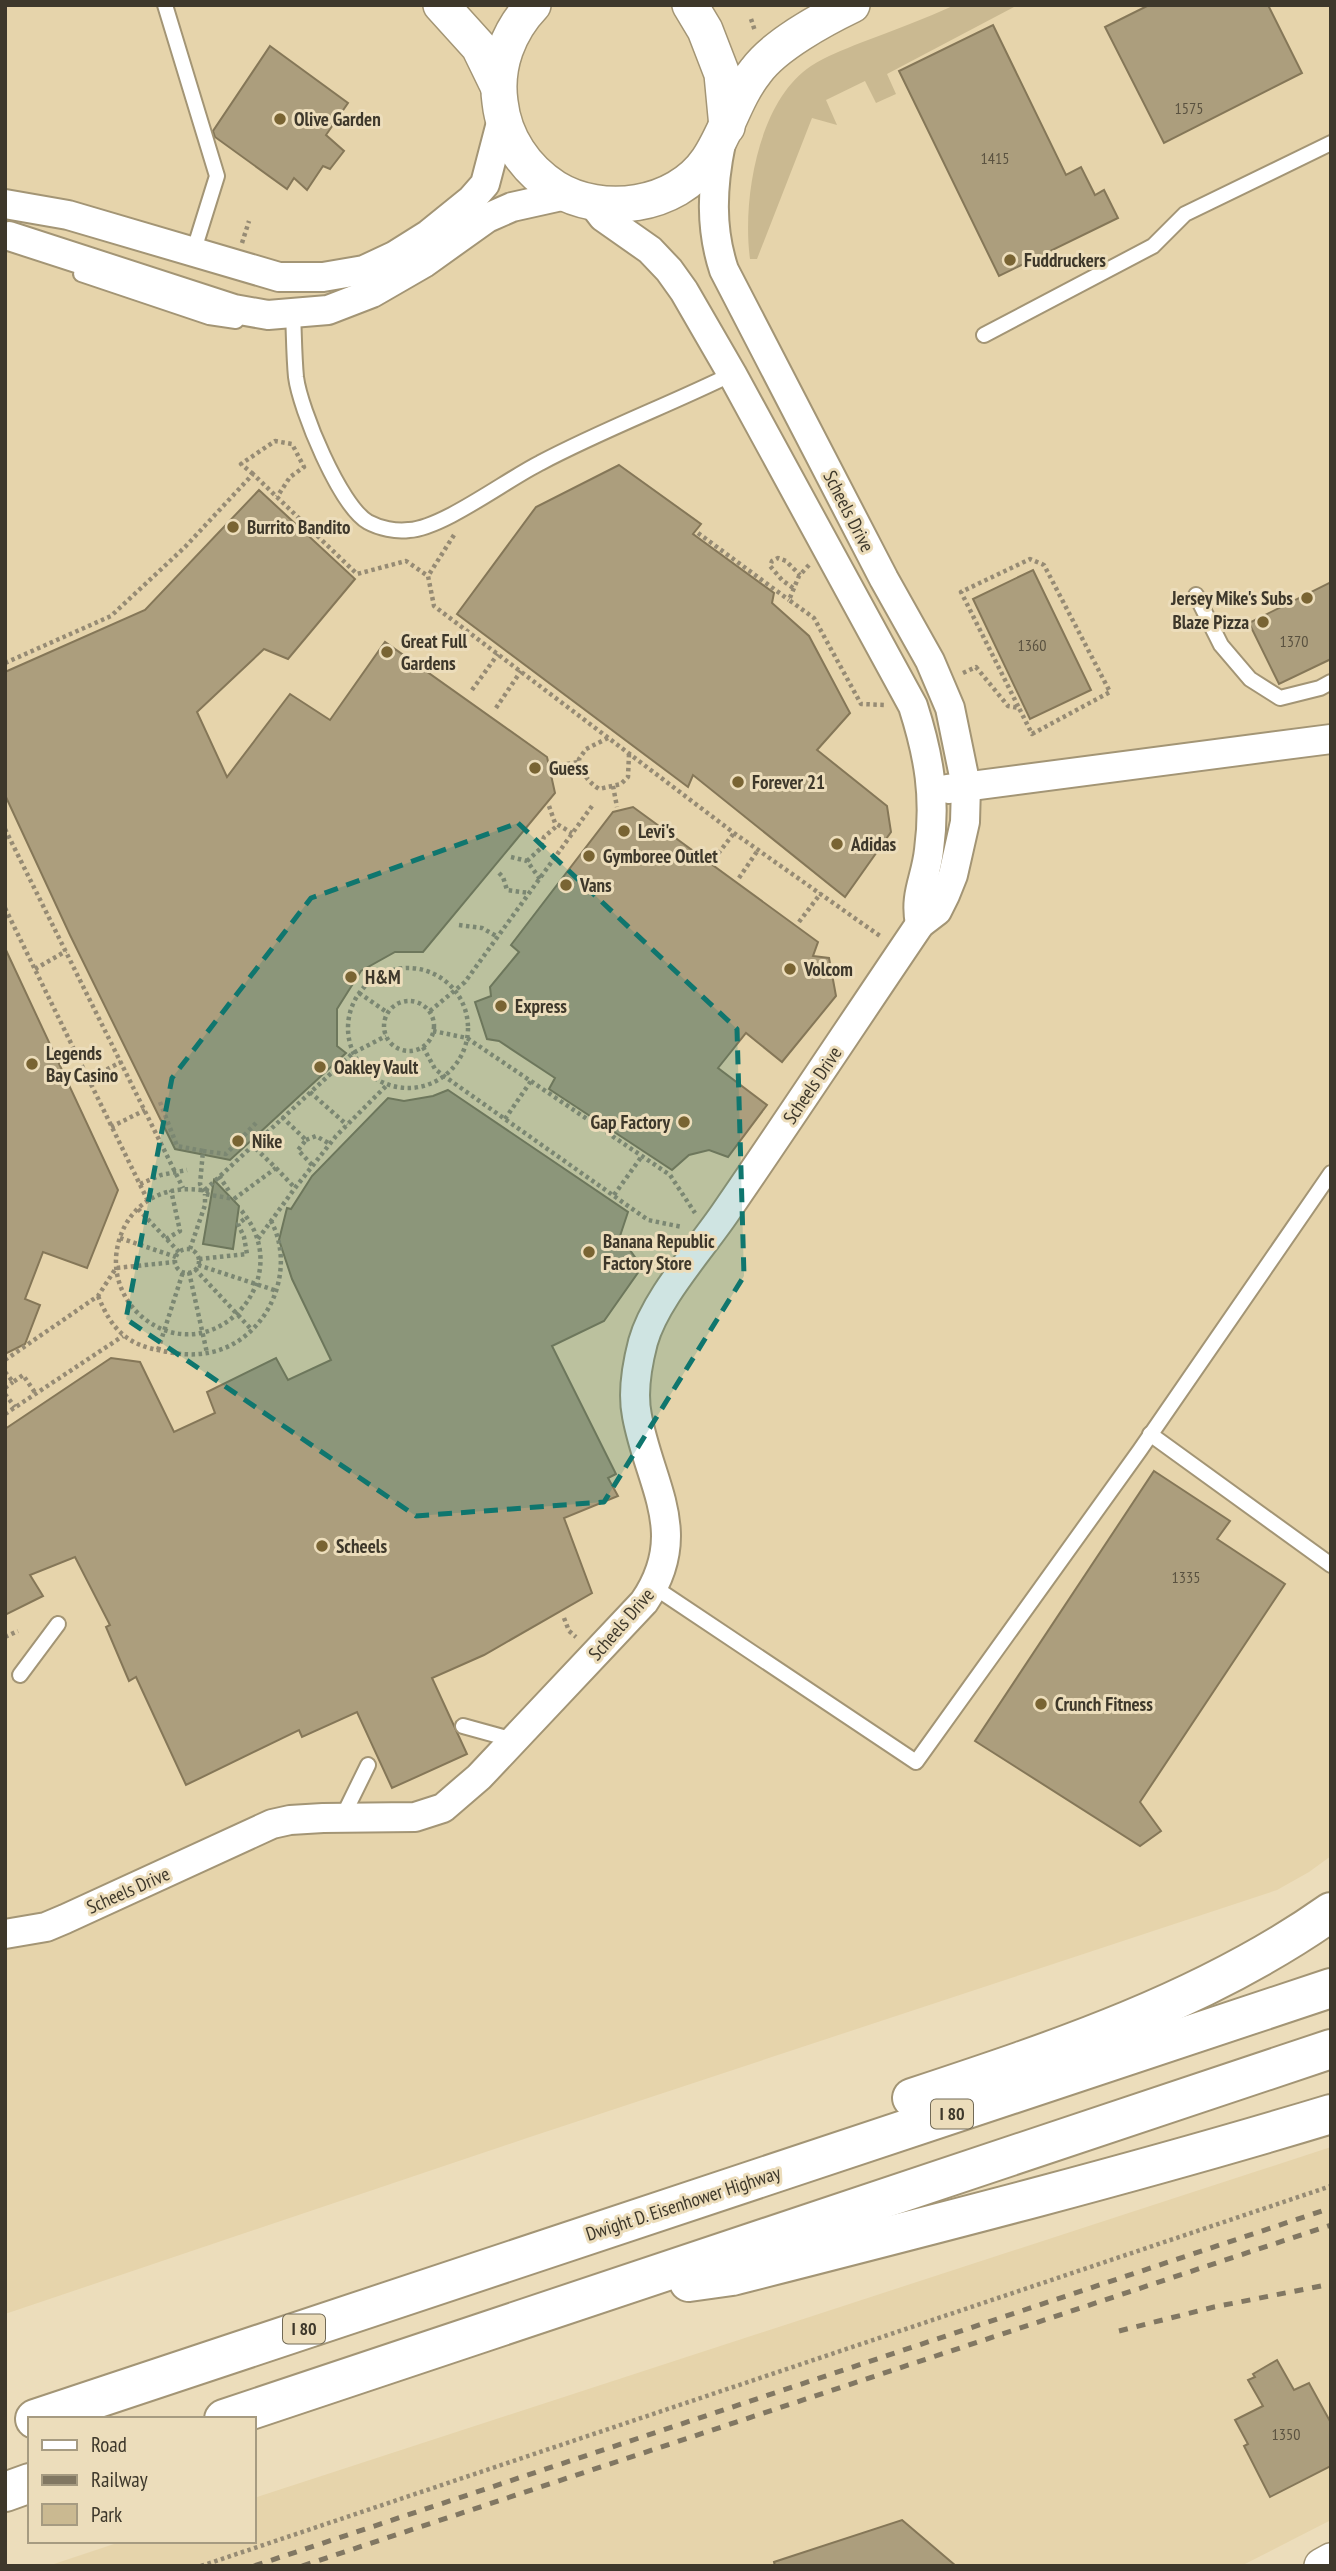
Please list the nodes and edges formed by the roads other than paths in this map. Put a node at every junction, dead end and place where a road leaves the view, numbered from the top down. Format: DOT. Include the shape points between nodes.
graph roads {
  1 [pos="165,5"];
  2 [pos="441,5"];
  3 [pos="533,5"];
  4 [pos="690,5"];
  5 [pos="852,5"];
  6 [pos="500,102"];
  7 [pos="725,130"];
  8 [pos="1331,143"];
  9 [pos="580,199"];
  10 [pos="5,204"];
  11 [pos="7,236"];
  12 [pos="193,253"];
  13 [pos="281,314"];
  14 [pos="984,335"];
  15 [pos="732,374"];
  16 [pos="1196,595"];
  17 [pos="1331,682"];
  18 [pos="1331,738"];
  19 [pos="966,786"];
  20 [pos="933,791"];
  21 [pos="920,924"];
  22 [pos="1331,1172"];
  23 [pos="1150,1434"];
  24 [pos="1331,1565"];
  25 [pos="654,1587"];
  26 [pos="58,1624"];
  27 [pos="20,1675"];
  28 [pos="463,1726"];
  29 [pos="514,1740"];
  30 [pos="368,1765"];
  31 [pos="342,1818"];
  32 [pos="1331,1912"];
  33 [pos="5,1934"];
  34 [pos="1331,1988"];
  35 [pos="1331,2049"];
  36 [pos="1331,2114"];
  37 [pos="573,2239"];
  38 [pos="600,2292"];
  39 [pos="41,2417"];
  40 [pos="230,2417"];
  41 [pos="28,2421"];
  42 [pos="5,2428"];
  43 [pos="28,2484"];
  44 [pos="5,2492"];
  45 [pos="1331,2561"];
  46 [pos="1322,2566"];
  1 -- 12 [label="lane" via="216,176"];
  2 -- 6 [label="street" via="479,47"];
  3 -- 6 [label="street" via="504,51"];
  4 -- 7 [label="street" via="722,74"];
  5 -- 7 [label="street" via="772,54 756,70"];
  6 -- 9 [label="street" via="514,147 531,168 540,178"];
  6 -- 12 [label="street" via="485,184 429,234 394,256 364,270 323,277 279,277"];
  7 -- 9 [label="street" via="707,162 690,179 658,198 615,206"];
  7 -- 19 [label="street, Scheels Drive" via="713,213 724,270 941,683"];
  8 -- 14 [label="lane" via="1185,214 1153,246"];
  9 -- 13 [label="street" via="512,207 487,218 372,293 328,310"];
  9 -- 15 [label="street, Scheels Drive" via="638,240 670,270"];
  10 -- 12 [label="street" via="68,215"];
  11 -- 12 [label="street" via="59,235 153,264"];
  11 -- 13 [label="street" via="234,309"];
  13 -- 15 [label="lane" via="311,430 354,509 366,521 385,528 408,531 430,526 541,461"];
  15 -- 20 [label="street, Scheels Drive" via="913,706"];
  16 -- 17 [label="lane" via="1221,645 1250,679 1280,698"];
  18 -- 19 [label="street"];
  19 -- 20 [label="street"];
  19 -- 21 [label="street, Scheels Drive" via="965,822 953,875 937,911"];
  20 -- 21 [label="street, Scheels Drive" via="929,855 916,905"];
  21 -- 25 [label="street, Scheels Drive" via="676,1281 644,1340 636,1415 661,1497 667,1539"];
  22 -- 23 [label="lane"];
  23 -- 24 [label="lane"];
  23 -- 25 [label="lane" via="916,1762"];
  25 -- 29 [label="street, Scheels Drive"];
  26 -- 27 [label="lane"];
  28 -- 29 [label="lane"];
  29 -- 31 [label="street, Scheels Drive" via="443,1808 415,1817"];
  30 -- 31 [label="lane"];
  31 -- 33 [label="street, Scheels Drive" via="272,1824 46,1927"];
  32 -- 37 [label="highway" via="1250,1963 1118,2025 729,2160"];
  34 -- 37 [label="highway, Dwight D. Eisenhower Highway / I 80"];
  35 -- 38 [label="highway"];
  36 -- 38 [label="highway" via="1129,2174 732,2276"];
  37 -- 39 [label="highway, Dwight D. Eisenhower Highway / I 80"];
  38 -- 40 [label="highway"];
  41 -- 42 [label="highway, Dwight D. Eisenhower Highway / I 80"];
  43 -- 44 [label="highway"];
  45 -- 46 [label="street"];
}
